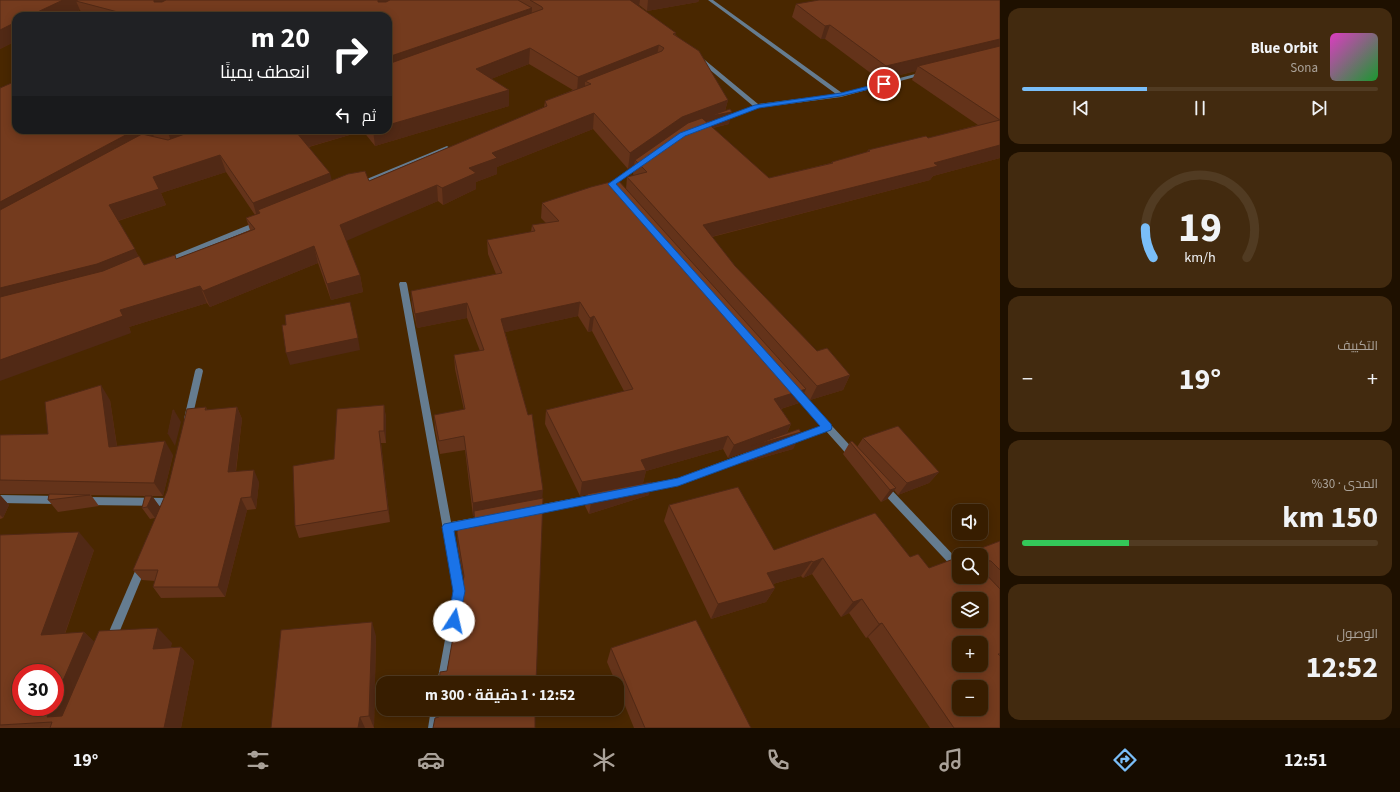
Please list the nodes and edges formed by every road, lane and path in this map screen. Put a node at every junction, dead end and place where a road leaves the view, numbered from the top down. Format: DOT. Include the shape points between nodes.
graph roads {
  1 [pos="710,0"];
  2 [pos="692,51"];
  3 [pos="932,72"];
  4 [pos="841,95"];
  5 [pos="757,106"];
  6 [pos="716,122"];
  7 [pos="457,144"];
  8 [pos="650,157"];
  9 [pos="353,186"];
  10 [pos="622,195"];
  11 [pos="264,222"];
  12 [pos="160,264"];
  13 [pos="403,284"];
  14 [pos="199,371"];
  15 [pos="790,386"];
  16 [pos="186,425"];
  17 [pos="827,427"];
  18 [pos="782,444"];
  19 [pos="768,449"];
  20 [pos="859,461"];
  21 [pos="880,484"];
  22 [pos="632,491"];
  23 [pos="609,495"];
  24 [pos="0,499"];
  25 [pos="168,502"];
  26 [pos="525,512"];
  27 [pos="494,518"];
  28 [pos="448,527"];
  29 [pos="147,553"];
  30 [pos="952,561"];
  31 [pos="107,648"];
  32 [pos="443,676"];
  33 [pos="436,716"];
  34 [pos="434,728"];
  1 -- 4 [label="street"];
  2 -- 5 [label="street"];
  3 -- 4 [label="street"];
  4 -- 5 [label="street"];
  5 -- 6 [label="street"];
  7 -- 9 [label="street"];
  8 -- 10 [label="street" via="612,184"];
  11 -- 12 [label="street"];
  13 -- 28 [label="street"];
  14 -- 16 [label="street"];
  15 -- 17 [label="street"];
  17 -- 18 [label="street"];
  17 -- 20 [label="street"];
  19 -- 22 [label="street" via="678,482"];
  21 -- 30 [label="street"];
  23 -- 26 [label="street"];
  24 -- 25 [label="street"];
  27 -- 28 [label="street"];
  28 -- 32 [label="street" via="459,591"];
  29 -- 31 [label="street"];
  33 -- 34 [label="street"];
}
